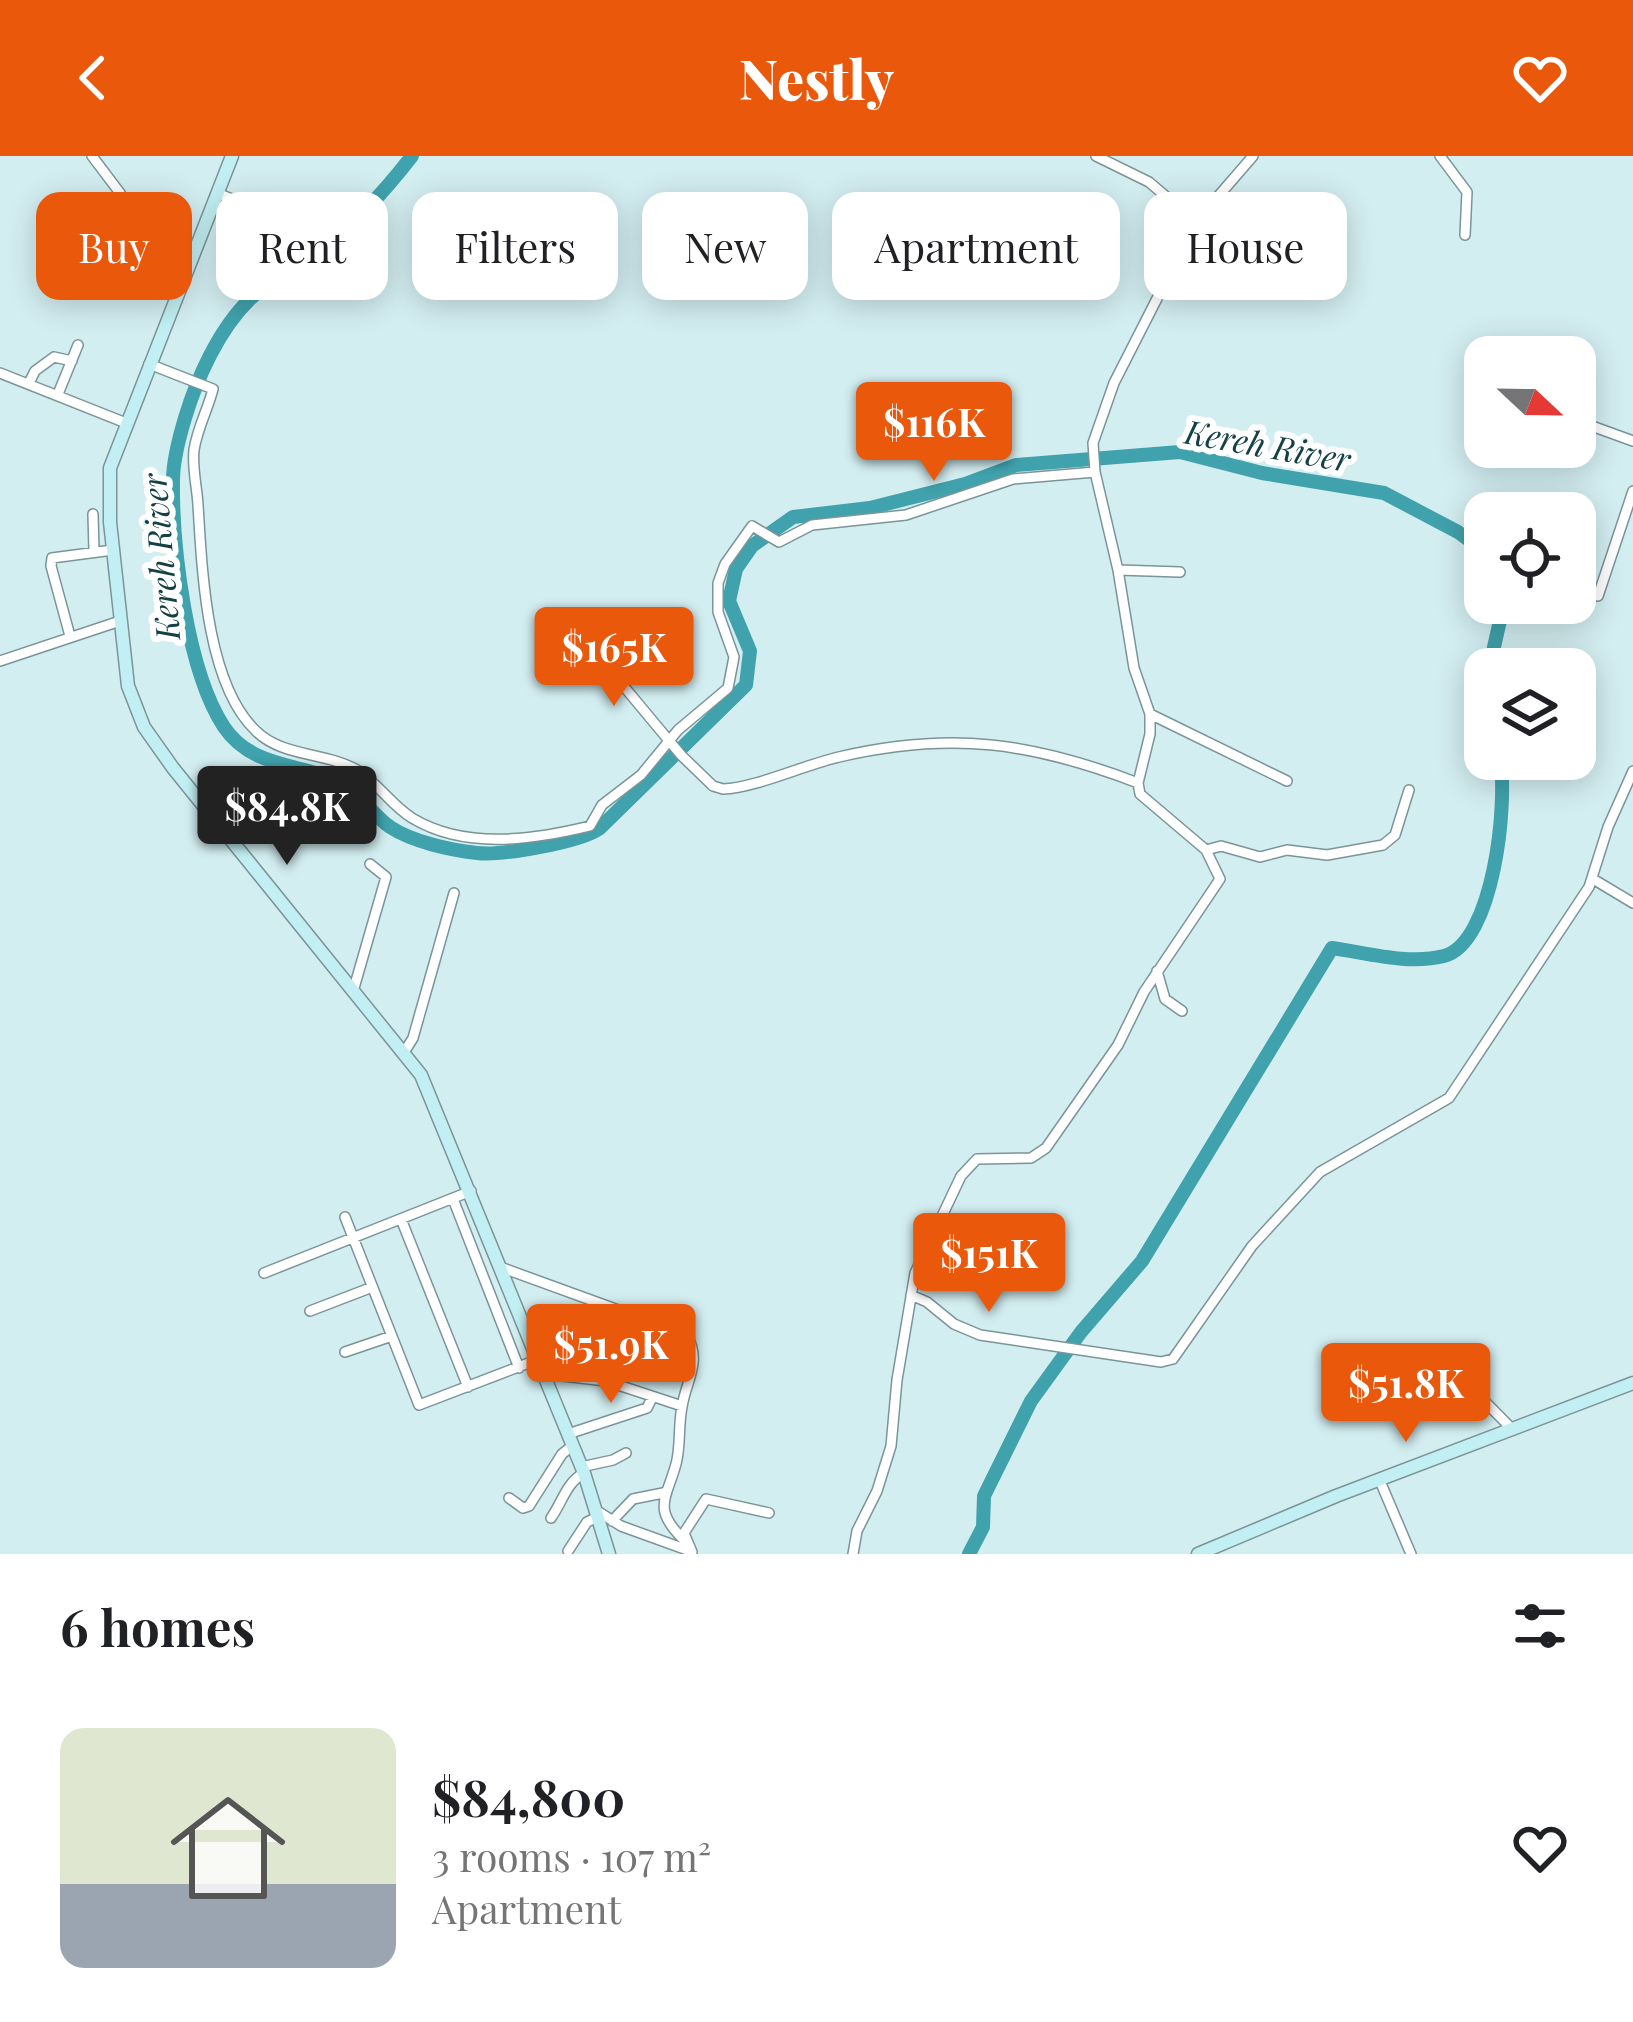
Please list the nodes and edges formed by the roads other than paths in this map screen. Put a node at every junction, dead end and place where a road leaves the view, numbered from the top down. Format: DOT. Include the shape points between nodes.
graph roads {
  1 [pos="92,156"];
  2 [pos="232,156"];
  3 [pos="1096,156"];
  4 [pos="1253,156"];
  5 [pos="1440,156"];
  6 [pos="119,192"];
  7 [pos="217,192"];
  8 [pos="1161,192"];
  9 [pos="1222,192"];
  10 [pos="216,196"];
  11 [pos="1465,235"];
  12 [pos="192,256"];
  13 [pos="174,300"];
  14 [pos="1156,300"];
  15 [pos="78,345"];
  16 [pos="72,361"];
  17 [pos="148,364"];
  18 [pos="0,373"];
  19 [pos="29,383"];
  20 [pos="58,394"];
  21 [pos="126,423"];
  22 [pos="1596,428"];
  23 [pos="1633,442"];
  24 [pos="1094,463"];
  25 [pos="1633,491"];
  26 [pos="93,514"];
  27 [pos="113,550"];
  28 [pos="94,551"];
  29 [pos="1118,570"];
  30 [pos="1180,572"];
  31 [pos="1598,596"];
  32 [pos="120,620"];
  33 [pos="70,636"];
  34 [pos="0,661"];
  35 [pos="547,676"];
  36 [pos="1150,714"];
  37 [pos="675,748"];
  38 [pos="1633,772"];
  39 [pos="1287,781"];
  40 [pos="1138,783"];
  41 [pos="1409,790"];
  42 [pos="1206,850"];
  43 [pos="370,864"];
  44 [pos="1593,879"];
  45 [pos="454,893"];
  46 [pos="1633,903"];
  47 [pos="1157,971"];
  48 [pos="354,988"];
  49 [pos="1183,1011"];
  50 [pos="405,1051"];
  51 [pos="471,1192"];
  52 [pos="453,1199"];
  53 [pos="345,1217"];
  54 [pos="401,1219"];
  55 [pos="351,1238"];
  56 [pos="500,1267"];
  57 [pos="264,1273"];
  58 [pos="370,1288"];
  59 [pos="911,1294"];
  60 [pos="310,1310"];
  61 [pos="389,1336"];
  62 [pos="345,1352"];
  63 [pos="1440,1356"];
  64 [pos="539,1359"];
  65 [pos="519,1368"];
  66 [pos="545,1374"];
  67 [pos="1633,1383"];
  68 [pos="468,1387"];
  69 [pos="652,1398"];
  70 [pos="682,1406"];
  71 [pos="1513,1430"];
  72 [pos="570,1440"];
  73 [pos="626,1453"];
  74 [pos="582,1470"];
  75 [pos="1380,1481"];
  76 [pos="663,1493"];
  77 [pos="508,1498"];
  78 [pos="564,1499"];
  79 [pos="574,1511"];
  80 [pos="769,1513"];
  81 [pos="604,1517"];
  82 [pos="551,1518"];
  83 [pos="684,1540"];
  84 [pos="568,1551"];
  85 [pos="693,1553"];
  86 [pos="609,1554"];
  87 [pos="854,1554"];
  88 [pos="1198,1554"];
  89 [pos="1411,1554"];
  1 -- 6 [label="street"];
  2 -- 7 [label="street"];
  3 -- 8 [label="street"];
  4 -- 9 [label="street"];
  5 -- 11 [label="street" via="1467,192"];
  10 -- 12 [label="street"];
  13 -- 17 [label="street"];
  14 -- 24 [label="street" via="1097,425"];
  15 -- 16 [label="street"];
  16 -- 19 [label="street" via="53,357"];
  16 -- 20 [label="street"];
  17 -- 21 [label="street"];
  17 -- 37 [label="street" via="213,389 194,462 211,625 222,672 257,734 350,766 411,818 479,839 588,827 602,805"];
  18 -- 19 [label="street"];
  19 -- 20 [label="street"];
  20 -- 21 [label="street"];
  21 -- 27 [label="street" via="110,473"];
  22 -- 23 [label="street"];
  24 -- 29 [label="street"];
  24 -- 37 [label="street" via="1013,479 906,515 812,525 781,541 752,526 718,584 732,681"];
  25 -- 31 [label="street"];
  26 -- 28 [label="street"];
  27 -- 28 [label="street"];
  27 -- 32 [label="street"];
  28 -- 33 [label="street" via="52,558"];
  29 -- 30 [label="street"];
  29 -- 36 [label="street"];
  32 -- 33 [label="street"];
  32 -- 48 [label="street" via="128,686 144,727"];
  33 -- 34 [label="street"];
  35 -- 37 [label="street" via="613,676"];
  36 -- 39 [label="street"];
  36 -- 40 [label="street"];
  37 -- 40 [label="street" via="726,790 920,742 1034,748"];
  38 -- 44 [label="street"];
  40 -- 42 [label="street" via="1149,805"];
  41 -- 42 [label="street" via="1388,844 1327,855"];
  42 -- 47 [label="street" via="1220,879"];
  43 -- 48 [label="street" via="386,878"];
  44 -- 46 [label="street"];
  44 -- 59 [label="street" via="1449,1098 1320,1172 1252,1246 1173,1359 976,1334"];
  45 -- 50 [label="street"];
  47 -- 49 [label="street" via="1165,999"];
  47 -- 59 [label="street" via="1118,1045 1046,1148 1031,1158 968,1164 924,1248"];
  48 -- 50 [label="street"];
  50 -- 51 [label="street"];
  51 -- 52 [label="street"];
  51 -- 56 [label="street"];
  52 -- 54 [label="street"];
  52 -- 65 [label="street"];
  53 -- 55 [label="street"];
  54 -- 55 [label="street"];
  54 -- 68 [label="street"];
  55 -- 57 [label="street"];
  55 -- 58 [label="street"];
  56 -- 64 [label="street"];
  56 -- 70 [label="street" via="684,1332 695,1364"];
  58 -- 60 [label="street"];
  58 -- 61 [label="street"];
  59 -- 87 [label="street" via="891,1447"];
  61 -- 62 [label="street"];
  61 -- 68 [label="street" via="419,1405"];
  63 -- 71 [label="street"];
  64 -- 65 [label="street"];
  64 -- 66 [label="street"];
  65 -- 68 [label="street"];
  66 -- 69 [label="street" via="600,1380"];
  66 -- 72 [label="street"];
  67 -- 71 [label="street"];
  69 -- 70 [label="street"];
  69 -- 72 [label="street" via="647,1408"];
  70 -- 76 [label="street" via="677,1461"];
  71 -- 75 [label="street"];
  72 -- 74 [label="street"];
  72 -- 77 [label="street" via="530,1506"];
  73 -- 74 [label="street"];
  74 -- 78 [label="street"];
  74 -- 81 [label="street"];
  75 -- 88 [label="street"];
  75 -- 89 [label="street"];
  76 -- 81 [label="street" via="633,1498"];
  76 -- 83 [label="street" via="667,1521"];
  78 -- 79 [label="street"];
  78 -- 82 [label="street"];
  80 -- 83 [label="street" via="710,1498 692,1515"];
  81 -- 84 [label="street" via="587,1522"];
  81 -- 85 [label="street"];
  81 -- 86 [label="street"];
  83 -- 85 [label="street"];
}
